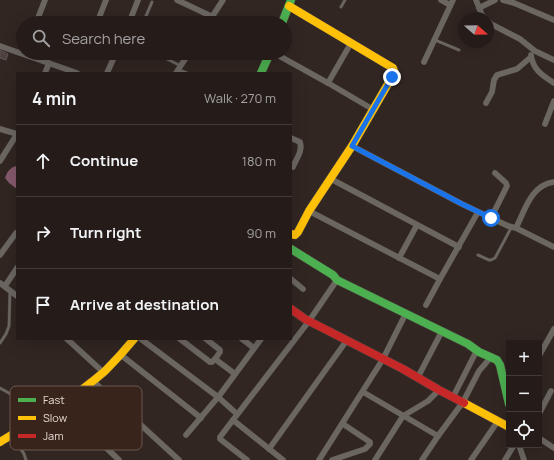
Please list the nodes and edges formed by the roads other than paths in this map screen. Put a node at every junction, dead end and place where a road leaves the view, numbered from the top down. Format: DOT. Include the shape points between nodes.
graph roads {
  1 [pos="45,0"];
  2 [pos="106,0"];
  3 [pos="177,0"];
  4 [pos="223,0"];
  5 [pos="345,0"];
  6 [pos="441,0"];
  7 [pos="475,0"];
  8 [pos="494,0"];
  9 [pos="503,0"];
  10 [pos="136,1"];
  11 [pos="152,2"];
  12 [pos="290,3"];
  13 [pos="451,3"];
  14 [pos="342,7"];
  15 [pos="479,8"];
  16 [pos="481,12"];
  17 [pos="39,16"];
  18 [pos="100,16"];
  19 [pos="131,16"];
  20 [pos="146,16"];
  21 [pos="204,16"];
  22 [pos="213,16"];
  23 [pos="285,16"];
  24 [pos="554,20"];
  25 [pos="494,26"];
  26 [pos="435,40"];
  27 [pos="351,43"];
  28 [pos="0,46"];
  29 [pos="531,48"];
  30 [pos="459,50"];
  31 [pos="16,51"];
  32 [pos="531,57"];
  33 [pos="41,60"];
  34 [pos="113,60"];
  35 [pos="168,60"];
  36 [pos="185,60"];
  37 [pos="267,60"];
  38 [pos="287,60"];
  39 [pos="554,60"];
  40 [pos="424,62"];
  41 [pos="50,63"];
  42 [pos="179,69"];
  43 [pos="46,72"];
  44 [pos="74,72"];
  45 [pos="108,72"];
  46 [pos="261,72"];
  47 [pos="328,83"];
  48 [pos="554,83"];
  49 [pos="554,101"];
  50 [pos="486,103"];
  51 [pos="374,110"];
  52 [pos="545,124"];
  53 [pos="0,129"];
  54 [pos="16,134"];
  55 [pos="16,136"];
  56 [pos="292,138"];
  57 [pos="352,146"];
  58 [pos="0,161"];
  59 [pos="293,167"];
  60 [pos="495,173"];
  61 [pos="331,179"];
  62 [pos="554,182"];
  63 [pos="309,211"];
  64 [pos="478,212"];
  65 [pos="491,218"];
  66 [pos="417,225"];
  67 [pos="514,228"];
  68 [pos="16,233"];
  69 [pos="292,234"];
  70 [pos="459,247"];
  71 [pos="554,247"];
  72 [pos="292,250"];
  73 [pos="478,254"];
  74 [pos="0,255"];
  75 [pos="399,258"];
  76 [pos="16,269"];
  77 [pos="440,279"];
  78 [pos="292,280"];
  79 [pos="336,280"];
  80 [pos="2,284"];
  81 [pos="303,289"];
  82 [pos="10,291"];
  83 [pos="16,295"];
  84 [pos="426,305"];
  85 [pos="292,310"];
  86 [pos="406,313"];
  87 [pos="309,321"];
  88 [pos="554,329"];
  89 [pos="442,331"];
  90 [pos="68,340"];
  91 [pos="133,340"];
  92 [pos="142,340"];
  93 [pos="181,340"];
  94 [pos="207,340"];
  95 [pos="243,340"];
  96 [pos="260,340"];
  97 [pos="347,340"];
  98 [pos="0,343"];
  99 [pos="254,348"];
  100 [pos="476,350"];
  101 [pos="542,351"];
  102 [pos="121,355"];
  103 [pos="491,357"];
  104 [pos="215,359"];
  105 [pos="383,359"];
  106 [pos="103,372"];
  107 [pos="235,374"];
  108 [pos="418,377"];
  109 [pos="93,381"];
  110 [pos="86,386"];
  111 [pos="98,386"];
  112 [pos="0,388"];
  113 [pos="439,390"];
  114 [pos="506,391"];
  115 [pos="551,391"];
  116 [pos="363,392"];
  117 [pos="10,394"];
  118 [pos="453,397"];
  119 [pos="218,398"];
  120 [pos="463,402"];
  121 [pos="540,412"];
  122 [pos="237,414"];
  123 [pos="403,416"];
  124 [pos="201,418"];
  125 [pos="232,420"];
  126 [pos="498,421"];
  127 [pos="342,424"];
  128 [pos="506,425"];
  129 [pos="142,426"];
  130 [pos="10,435"];
  131 [pos="186,435"];
  132 [pos="438,436"];
  133 [pos="542,440"];
  134 [pos="0,442"];
  135 [pos="512,448"];
  136 [pos="520,448"];
  137 [pos="554,448"];
  138 [pos="269,449"];
  139 [pos="22,450"];
  140 [pos="109,450"];
  141 [pos="323,454"];
  142 [pos="26,460"];
  143 [pos="120,460"];
  144 [pos="179,460"];
  145 [pos="247,460"];
  146 [pos="283,460"];
  147 [pos="319,460"];
  148 [pos="331,460"];
  149 [pos="375,460"];
  150 [pos="422,460"];
  151 [pos="471,460"];
  152 [pos="505,460"];
  153 [pos="524,460"];
  1 -- 17 [label="street"];
  2 -- 18 [label="street"];
  3 -- 21 [label="street"];
  4 -- 22 [label="street"];
  5 -- 14 [label="lane"];
  6 -- 13 [label="street"];
  7 -- 15 [label="street"];
  8 -- 15 [label="street"];
  9 -- 24 [label="street"];
  10 -- 19 [label="street"];
  11 -- 20 [label="lane"];
  12 -- 23 [label="street"];
  12 -- 27 [label="street"];
  13 -- 26 [label="street"];
  15 -- 16 [label="street"];
  25 -- 29 [label="street"];
  26 -- 30 [label="lane"];
  26 -- 40 [label="street"];
  27 -- 47 [label="street"];
  27 -- 51 [label="street" via="394,71"];
  28 -- 31 [label="street"];
  29 -- 32 [label="street"];
  29 -- 39 [label="street"];
  32 -- 48 [label="street" via="537,70"];
  32 -- 50 [label="street" via="517,69 497,75"];
  33 -- 41 [label="street"];
  34 -- 45 [label="street"];
  35 -- 42 [label="lane"];
  36 -- 42 [label="street"];
  37 -- 46 [label="street"];
  38 -- 47 [label="street"];
  41 -- 43 [label="street"];
  41 -- 44 [label="street"];
  47 -- 51 [label="street"];
  49 -- 52 [label="street"];
  51 -- 57 [label="street"];
  53 -- 54 [label="street"];
  55 -- 58 [label="street"];
  56 -- 59 [label="street" via="300,142 301,147"];
  57 -- 61 [label="street"];
  57 -- 64 [label="street"];
  60 -- 65 [label="street" via="507,186"];
  61 -- 63 [label="street"];
  61 -- 66 [label="street"];
  62 -- 67 [label="street" via="546,183 534,193"];
  63 -- 69 [label="street" via="298,232"];
  63 -- 75 [label="street"];
  64 -- 65 [label="street"];
  64 -- 70 [label="street"];
  65 -- 67 [label="street"];
  66 -- 70 [label="street"];
  66 -- 75 [label="street"];
  67 -- 71 [label="street"];
  67 -- 73 [label="lane" via="495,258 490,260"];
  68 -- 74 [label="street"];
  70 -- 77 [label="street"];
  72 -- 79 [label="street" via="333,275"];
  75 -- 77 [label="street"];
  76 -- 80 [label="street"];
  77 -- 84 [label="street"];
  78 -- 81 [label="street"];
  79 -- 86 [label="street"];
  79 -- 87 [label="street"];
  80 -- 82 [label="street"];
  82 -- 83 [label="street"];
  82 -- 98 [label="lane" via="9,326"];
  85 -- 87 [label="street"];
  86 -- 89 [label="street"];
  86 -- 105 [label="street"];
  87 -- 97 [label="street"];
  87 -- 122 [label="street"];
  88 -- 101 [label="street"];
  89 -- 100 [label="street"];
  89 -- 108 [label="street"];
  90 -- 106 [label="street"];
  91 -- 102 [label="street"];
  92 -- 119 [label="street"];
  93 -- 104 [label="street" via="210,362"];
  94 -- 104 [label="street" via="220,350"];
  95 -- 99 [label="street"];
  96 -- 99 [label="street"];
  97 -- 105 [label="street"];
  97 -- 138 [label="street"];
  99 -- 107 [label="street"];
  100 -- 103 [label="street"];
  100 -- 118 [label="street"];
  102 -- 106 [label="street"];
  102 -- 124 [label="street"];
  103 -- 114 [label="street" via="499,362"];
  103 -- 120 [label="street" via="479,371"];
  104 -- 107 [label="street"];
  105 -- 108 [label="street"];
  105 -- 116 [label="street"];
  106 -- 109 [label="street"];
  107 -- 119 [label="street"];
  108 -- 113 [label="street"];
  109 -- 110 [label="street"];
  109 -- 111 [label="street"];
  112 -- 117 [label="lane"];
  113 -- 118 [label="street"];
  113 -- 123 [label="street" via="428,401"];
  115 -- 121 [label="street"];
  116 -- 123 [label="street"];
  116 -- 127 [label="street"];
  118 -- 120 [label="street"];
  119 -- 122 [label="street"];
  119 -- 124 [label="street"];
  120 -- 126 [label="street"];
  120 -- 132 [label="street"];
  122 -- 125 [label="street"];
  123 -- 132 [label="street"];
  123 -- 149 [label="street"];
  124 -- 131 [label="street"];
  125 -- 138 [label="street"];
  125 -- 145 [label="street" via="220,438"];
  126 -- 128 [label="street"];
  126 -- 151 [label="street"];
  127 -- 141 [label="street"];
  127 -- 148 [label="street" via="370,444 365,449"];
  129 -- 144 [label="street"];
  130 -- 134 [label="street"];
  132 -- 150 [label="street"];
  133 -- 137 [label="street"];
  135 -- 152 [label="street"];
  136 -- 153 [label="street"];
  138 -- 146 [label="street"];
  139 -- 142 [label="lane"];
  140 -- 143 [label="street"];
  141 -- 147 [label="street"];
  141 -- 148 [label="street"];
}
